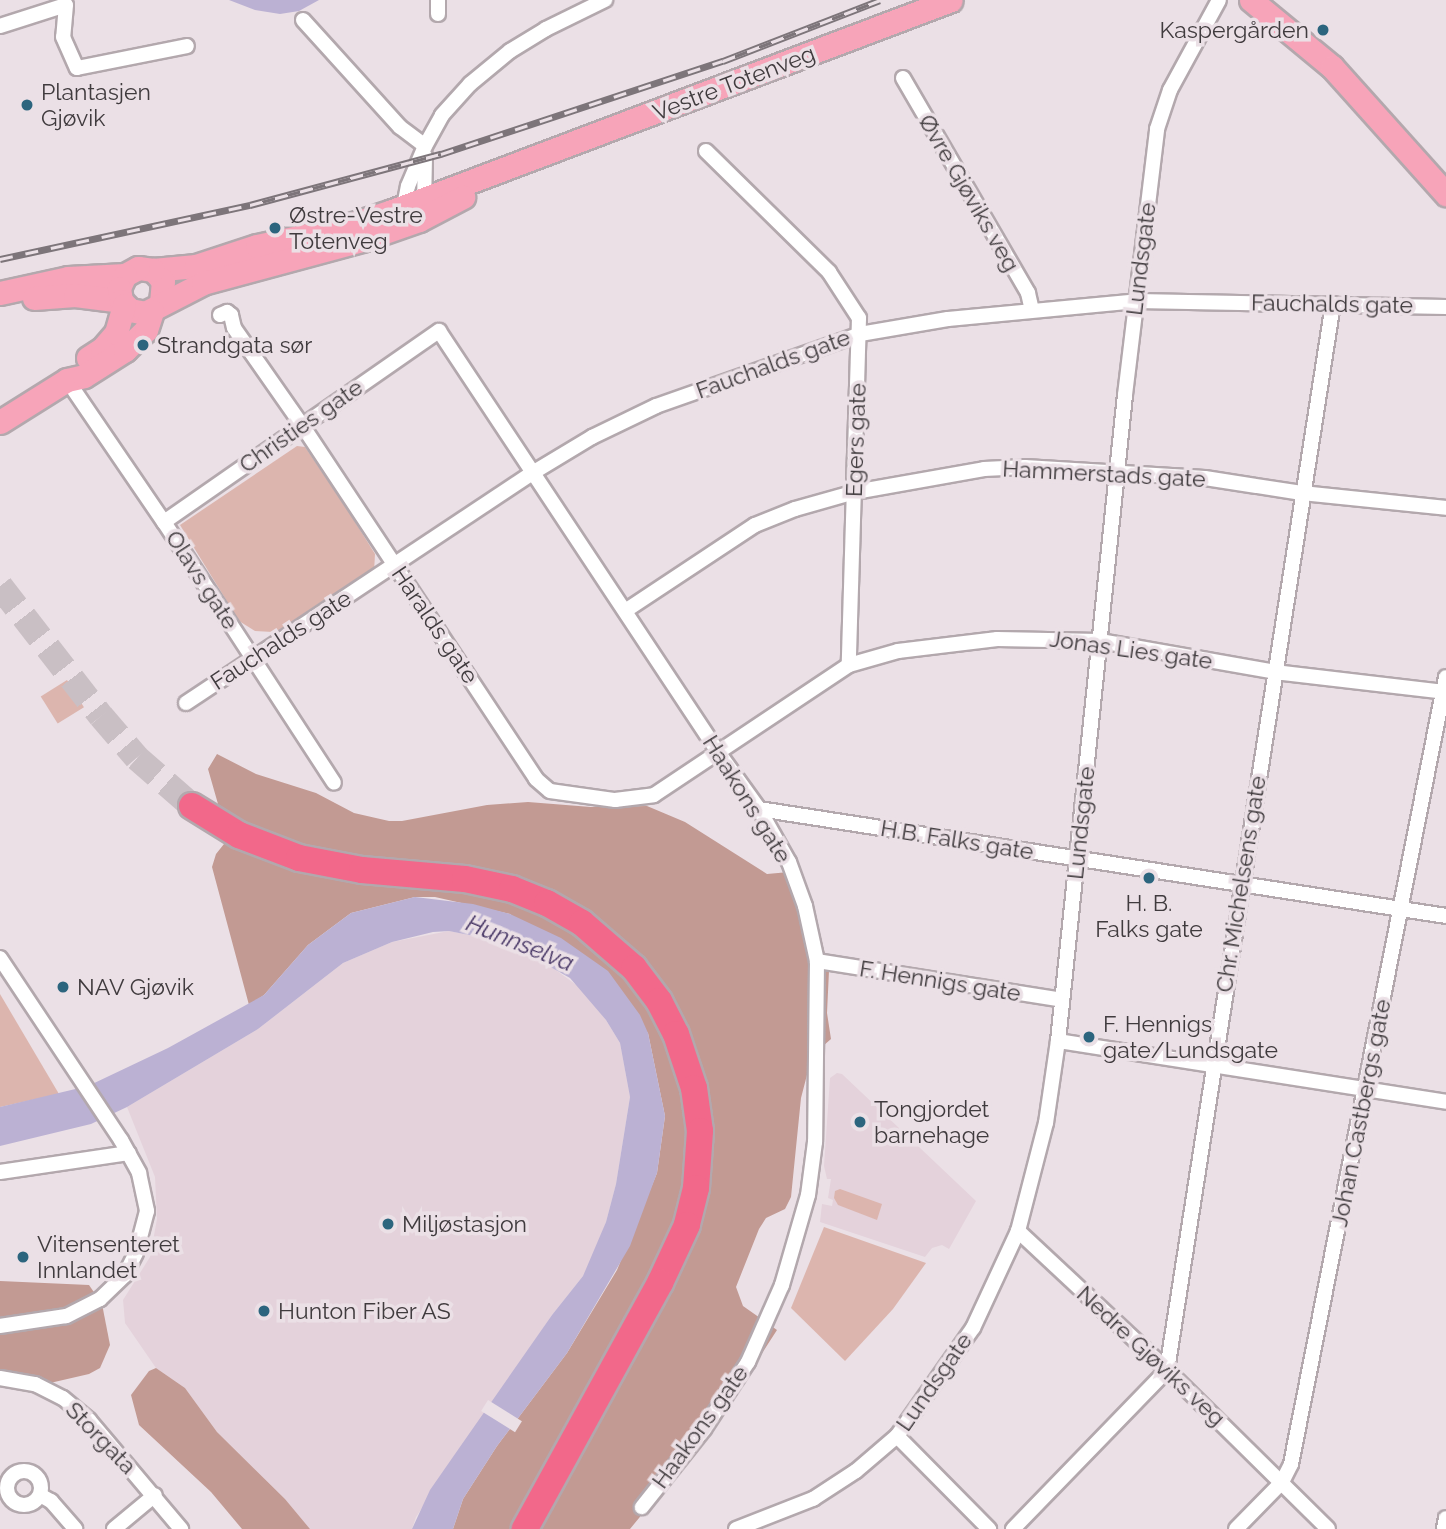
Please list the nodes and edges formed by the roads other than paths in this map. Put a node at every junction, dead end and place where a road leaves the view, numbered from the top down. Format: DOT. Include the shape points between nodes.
graph roads {
  1 [pos="605,0"];
  2 [pos="951,0"];
  3 [pos="1219,0"];
  4 [pos="1251,0"];
  5 [pos="1275,0"];
  6 [pos="67,2"];
  7 [pos="303,20"];
  8 [pos="0,26"];
  9 [pos="187,46"];
  10 [pos="1332,67"];
  11 [pos="903,78"];
  12 [pos="425,146"];
  13 [pos="706,151"];
  14 [pos="1446,194"];
  15 [pos="416,211"];
  16 [pos="153,270"];
  17 [pos="125,275"];
  18 [pos="0,293"];
  19 [pos="1137,300"];
  20 [pos="122,303"];
  21 [pos="1333,304"];
  22 [pos="0,306"];
  23 [pos="156,307"];
  24 [pos="1446,307"];
  25 [pos="1032,310"];
  26 [pos="220,315"];
  27 [pos="439,331"];
  28 [pos="860,334"];
  29 [pos="67,380"];
  30 [pos="0,422"];
  31 [pos="302,425"];
  32 [pos="534,472"];
  33 [pos="1117,473"];
  34 [pos="855,492"];
  35 [pos="1302,493"];
  36 [pos="1446,508"];
  37 [pos="164,522"];
  38 [pos="395,565"];
  39 [pos="625,611"];
  40 [pos="1100,641"];
  41 [pos="254,658"];
  42 [pos="849,665"];
  43 [pos="1275,672"];
  44 [pos="1446,677"];
  45 [pos="1444,692"];
  46 [pos="186,703"];
  47 [pos="718,752"];
  48 [pos="334,783"];
  49 [pos="192,806"];
  50 [pos="759,809"];
  51 [pos="1076,859"];
  52 [pos="1241,884"];
  53 [pos="1401,909"];
  54 [pos="1446,916"];
  55 [pos="0,958"];
  56 [pos="817,961"];
  57 [pos="1062,1000"];
  58 [pos="1058,1041"];
  59 [pos="1213,1065"];
  60 [pos="1367,1088"];
  61 [pos="1446,1102"];
  62 [pos="129,1153"];
  63 [pos="0,1172"];
  64 [pos="1018,1231"];
  65 [pos="0,1326"];
  66 [pos="1167,1370"];
  67 [pos="0,1378"];
  68 [pos="897,1436"];
  69 [pos="1283,1482"];
  70 [pos="40,1494"];
  71 [pos="155,1494"];
  72 [pos="642,1507"];
  73 [pos="1446,1518"];
  74 [pos="75,1529"];
  75 [pos="114,1529"];
  76 [pos="181,1529"];
  77 [pos="526,1529"];
  78 [pos="736,1529"];
  79 [pos="989,1529"];
  80 [pos="1013,1529"];
  81 [pos="1236,1529"];
  82 [pos="1328,1529"];
  83 [pos="1444,1529"];
  1 -- 12 [label="street" via="546,29 470,84 442,115"];
  2 -- 15 [label="main road, Vestre Totenveg" via="518,166 490,172"];
  3 -- 19 [label="street, Lundsgate" via="1170,90 1157,129"];
  4 -- 10 [label="main road"];
  5 -- 10 [label="main road"];
  6 -- 8 [label="street"];
  6 -- 9 [label="street" via="63,37 77,68"];
  7 -- 12 [label="street" via="400,127"];
  10 -- 14 [label="main road"];
  11 -- 25 [label="street, Øvre Gjøviks veg" via="1028,293"];
  12 -- 15 [label="street"];
  12 -- 15 [label="street" via="408,186"];
  13 -- 28 [label="street, Egers gate" via="830,272 859,318"];
  15 -- 16 [label="main road, Vestre Totenveg" via="279,240 197,266"];
  15 -- 23 [label="main road, Vestre Totenveg" via="362,240 223,276"];
  16 -- 17 [label="main road" via="138,268"];
  16 -- 23 [label="main road" via="163,281"];
  17 -- 18 [label="main road" via="68,278"];
  17 -- 20 [label="main road" via="119,288"];
  19 -- 21 [label="street, Fauchalds gate"];
  19 -- 25 [label="street, Fauchalds gate"];
  19 -- 33 [label="street, Lundsgate"];
  20 -- 22 [label="main road" via="53,295"];
  20 -- 23 [label="main road" via="137,313"];
  20 -- 29 [label="main road" via="122,320 110,342 78,364"];
  21 -- 24 [label="street, Fauchalds gate"];
  21 -- 35 [label="street, Chr. Michelsens gate"];
  23 -- 29 [label="main road" via="146,330 125,350 84,376"];
  25 -- 28 [label="street, Fauchalds gate"];
  26 -- 31 [label="street, Haralds gate" via="231,315 234,328"];
  27 -- 31 [label="street, Christies gate"];
  27 -- 32 [label="street, Haakons gate"];
  28 -- 32 [label="street, Fauchalds gate" via="640,412"];
  28 -- 34 [label="street, Egers gate"];
  29 -- 30 [label="main road"];
  29 -- 37 [label="street, Olavs gate"];
  31 -- 37 [label="street, Christies gate"];
  31 -- 38 [label="street, Haralds gate"];
  32 -- 38 [label="street, Fauchalds gate"];
  32 -- 39 [label="street, Haakons gate"];
  33 -- 34 [label="street, Hammerstads gate" via="989,469"];
  33 -- 35 [label="street, Hammerstads gate" via="1205,478"];
  33 -- 40 [label="street, Lundsgate"];
  34 -- 39 [label="street, Hammerstads gate" via="755,525"];
  34 -- 42 [label="street, Egers gate"];
  35 -- 36 [label="street, Hammerstads gate"];
  35 -- 43 [label="street, Chr. Michelsens gate"];
  37 -- 41 [label="street, Olavs gate"];
  38 -- 41 [label="street, Fauchalds gate"];
  38 -- 47 [label="street, Haralds gate" via="536,779 550,791 615,800 654,795"];
  39 -- 47 [label="street, Haakons gate"];
  40 -- 42 [label="street, Jonas Lies gate" via="997,639 898,651"];
  40 -- 43 [label="street, Jonas Lies gate"];
  40 -- 51 [label="street, Lundsgate"];
  41 -- 46 [label="street, Fauchalds gate"];
  41 -- 48 [label="street, Olavs gate"];
  42 -- 47 [label="street, Jonas Lies gate"];
  43 -- 45 [label="street, Jonas Lies gate"];
  43 -- 52 [label="street, Chr. Michelsens gate"];
  44 -- 45 [label="street, Johan Castbergs gate"];
  45 -- 53 [label="street, Johan Castbergs gate"];
  47 -- 50 [label="street, Haakons gate"];
  49 -- 77 [label="highway" via="239,835 299,858 362,870 466,879 547,903 582,923 634,968 676,1034 692,1079 699,1130 696,1188 687,1225 656,1293"];
  50 -- 51 [label="street, H.B. Falks gate"];
  50 -- 56 [label="street, Haakons gate" via="789,862"];
  51 -- 52 [label="street, H.B. Falks gate"];
  51 -- 57 [label="street, Lundsgate"];
  52 -- 53 [label="street, H.B. Falks gate"];
  52 -- 59 [label="street, Chr. Michelsens gate"];
  53 -- 54 [label="street, H.B. Falks gate"];
  53 -- 60 [label="street, Johan Castbergs gate"];
  55 -- 62 [label="street"];
  56 -- 57 [label="street, F. Hennigs gate"];
  56 -- 72 [label="street, Haakons gate" via="815,1142 808,1195 782,1285 737,1381"];
  57 -- 58 [label="street, Lundsgate"];
  58 -- 59 [label="street"];
  58 -- 64 [label="street, Lundsgate" via="1046,1123"];
  59 -- 60 [label="street"];
  59 -- 66 [label="street, Chr. Michelsens gate"];
  60 -- 61 [label="street"];
  60 -- 69 [label="street, Johan Castbergs gate" via="1291,1464"];
  62 -- 63 [label="street"];
  62 -- 65 [label="street" via="144,1186 148,1211 125,1276 86,1308"];
  64 -- 66 [label="street, Nedre Gjøviks veg"];
  64 -- 68 [label="street, Lundsgate" via="973,1328"];
  66 -- 69 [label="street, Nedre Gjøviks veg"];
  66 -- 80 [label="street"];
  67 -- 71 [label="street, Storgata" via="35,1384 63,1398"];
  68 -- 78 [label="street, Lundsgate" via="813,1499"];
  68 -- 79 [label="street"];
  69 -- 81 [label="street, Johan Castbergs gate"];
  69 -- 82 [label="street, Nedre Gjøviks veg"];
  70 -- 74 [label="street"];
  71 -- 75 [label="street"];
  71 -- 76 [label="street, Storgata"];
  73 -- 83 [label="street"];
}
